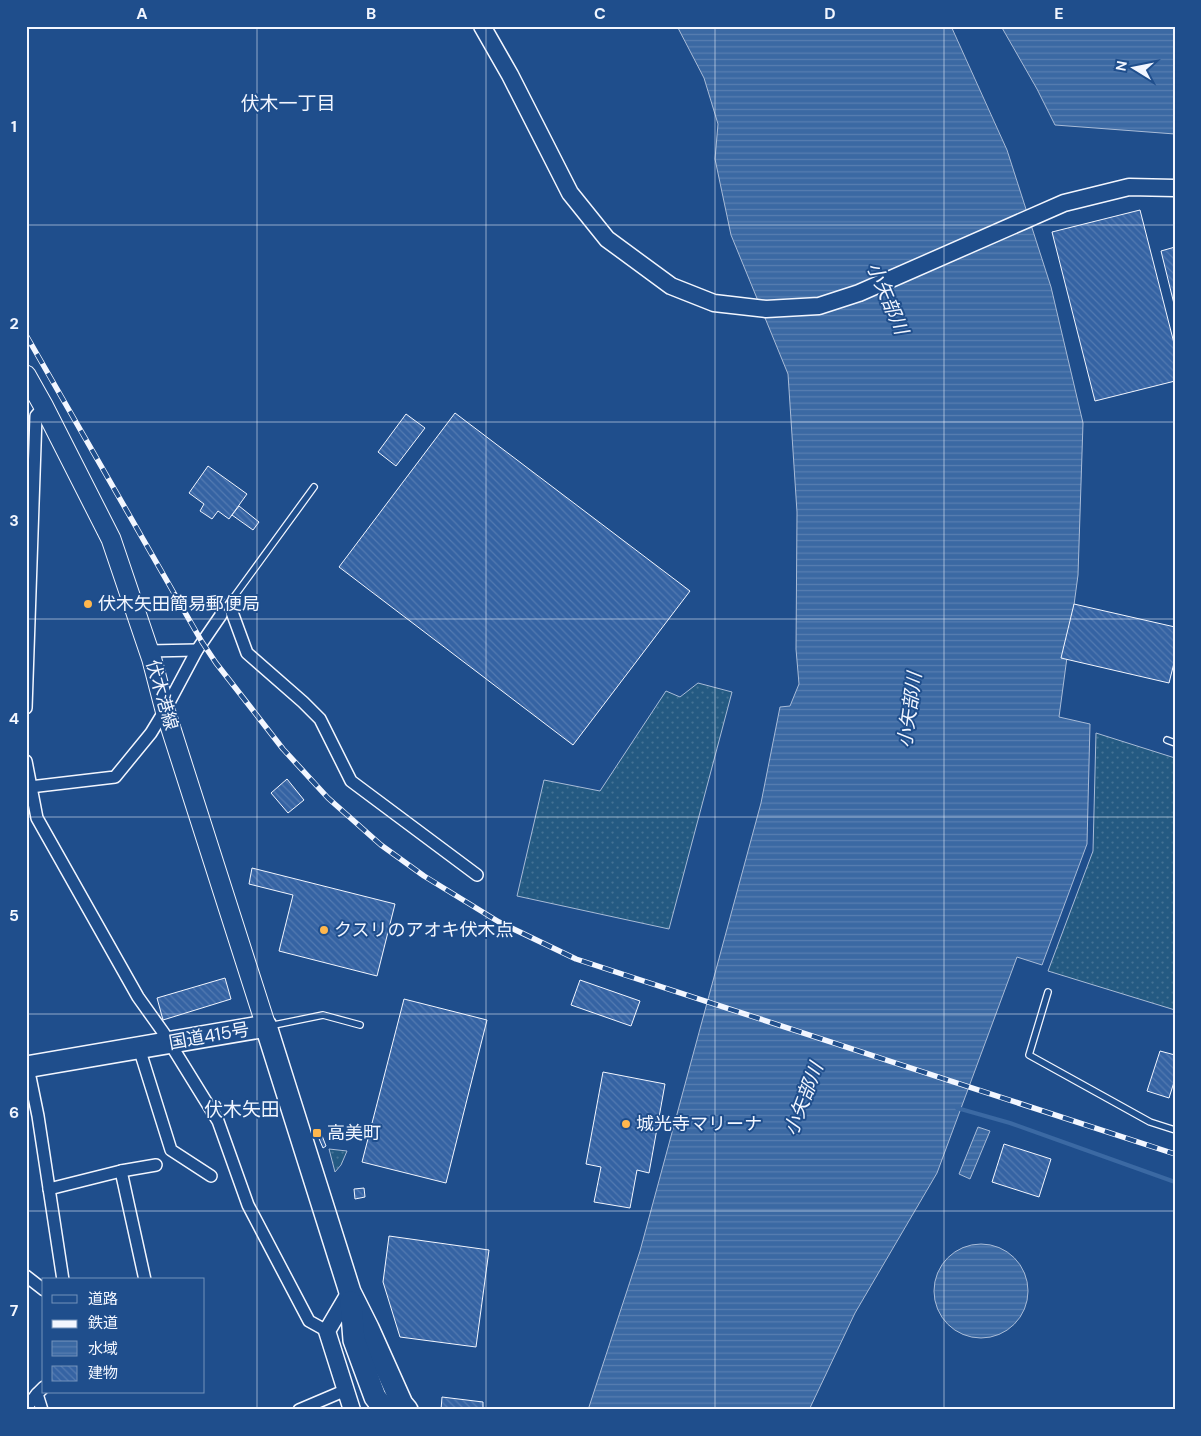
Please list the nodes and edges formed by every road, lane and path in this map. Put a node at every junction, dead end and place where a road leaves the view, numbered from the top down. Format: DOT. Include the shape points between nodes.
graph roads {
  1 [pos="482,26"];
  2 [pos="1175,188"];
  3 [pos="26,375"];
  4 [pos="44,407"];
  5 [pos="314,487"];
  6 [pos="229,604"];
  7 [pos="221,615"];
  8 [pos="197,650"];
  9 [pos="149,651"];
  10 [pos="26,708"];
  11 [pos="166,710"];
  12 [pos="1167,740"];
  13 [pos="1175,743"];
  14 [pos="26,761"];
  15 [pos="28,790"];
  16 [pos="476,875"];
  17 [pos="1048,992"];
  18 [pos="360,1025"];
  19 [pos="266,1026"];
  20 [pos="170,1043"];
  21 [pos="139,1048"];
  22 [pos="27,1067"];
  23 [pos="1175,1130"];
  24 [pos="156,1165"];
  25 [pos="122,1171"];
  26 [pos="210,1176"];
  27 [pos="49,1189"];
  28 [pos="26,1276"];
  29 [pos="63,1278"];
  30 [pos="145,1278"];
  31 [pos="42,1288"];
  32 [pos="350,1292"];
  33 [pos="327,1331"];
  34 [pos="40,1390"];
  35 [pos="346,1390"];
  36 [pos="26,1408"];
  37 [pos="42,1410"];
  38 [pos="299,1410"];
  39 [pos="352,1410"];
  40 [pos="385,1410"];
  41 [pos="407,1410"];
  1 -- 2 [label="street" via="570,194 606,239 671,286 714,303 766,309 819,306 859,293 1064,203 1129,187"];
  3 -- 4 [label="main road, 伏木港線"];
  4 -- 9 [label="main road, 伏木港線" via="111,539"];
  4 -- 10 [label="street" via="36,416"];
  5 -- 6 [label="lane"];
  6 -- 7 [label="lane"];
  6 -- 16 [label="street" via="247,653 320,720 351,781"];
  7 -- 8 [label="street"];
  8 -- 9 [label="street"];
  8 -- 11 [label="street"];
  9 -- 11 [label="main road, 伏木港線"];
  11 -- 15 [label="street" via="115,776"];
  11 -- 19 [label="main road, 伏木港線"];
  12 -- 13 [label="lane"];
  14 -- 15 [label="street"];
  15 -- 20 [label="street" via="37,818 138,997"];
  17 -- 23 [label="lane" via="1029,1055 1150,1122"];
  18 -- 19 [label="lane" via="324,1015"];
  19 -- 20 [label="highway, 国道415号"];
  19 -- 32 [label="highway, 国道415号"];
  20 -- 21 [label="highway, 国道415号"];
  20 -- 33 [label="street" via="218,1121 248,1205 309,1321"];
  21 -- 22 [label="highway, 国道415号"];
  21 -- 26 [label="street" via="171,1150"];
  22 -- 27 [label="street"];
  24 -- 25 [label="street"];
  25 -- 27 [label="street"];
  25 -- 30 [label="street"];
  27 -- 29 [label="street"];
  28 -- 31 [label="street"];
  32 -- 33 [label="street"];
  32 -- 40 [label="highway, 国道415号" via="354,1340 375,1397"];
  32 -- 41 [label="highway, 国道415号"];
  33 -- 35 [label="street"];
  34 -- 36 [label="street"];
  34 -- 37 [label="street"];
  35 -- 38 [label="street"];
  35 -- 39 [label="street"];
}
